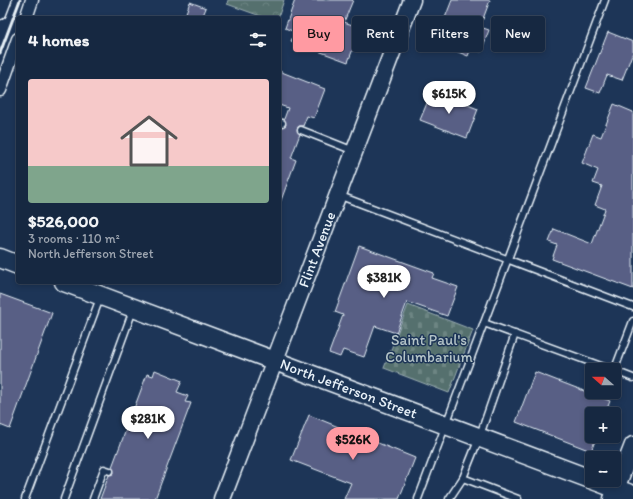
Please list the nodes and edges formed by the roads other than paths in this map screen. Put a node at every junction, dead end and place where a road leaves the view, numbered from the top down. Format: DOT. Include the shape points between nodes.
graph roads {
  1 [pos="5,0"];
  2 [pos="32,0"];
  3 [pos="412,0"];
  4 [pos="606,0"];
  5 [pos="0,13"];
  6 [pos="27,16"];
  7 [pos="16,44"];
  8 [pos="0,90"];
  9 [pos="301,130"];
  10 [pos="355,151"];
  11 [pos="338,195"];
  12 [pos="0,258"];
  13 [pos="508,259"];
  14 [pos="16,264"];
  15 [pos="69,284"];
  16 [pos="101,296"];
  17 [pos="633,307"];
  18 [pos="134,308"];
  19 [pos="633,321"];
  20 [pos="484,323"];
  21 [pos="515,334"];
  22 [pos="275,362"];
  23 [pos="593,363"];
  24 [pos="617,363"];
  25 [pos="621,374"];
  26 [pos="633,378"];
  27 [pos="446,426"];
  28 [pos="479,438"];
  29 [pos="633,445"];
  30 [pos="110,471"];
  31 [pos="463,478"];
  32 [pos="614,494"];
  33 [pos="633,495"];
  34 [pos="25,499"];
  35 [pos="64,499"];
  36 [pos="93,499"];
  37 [pos="222,499"];
  38 [pos="418,499"];
  39 [pos="449,499"];
  40 [pos="518,499"];
  1 -- 5 [label="street"];
  2 -- 6 [label="street"];
  3 -- 10 [label="street, Flint Avenue"];
  4 -- 13 [label="lane"];
  7 -- 8 [label="street"];
  9 -- 10 [label="lane"];
  10 -- 11 [label="street, Flint Avenue"];
  11 -- 13 [label="lane"];
  11 -- 22 [label="street, Flint Avenue"];
  12 -- 14 [label="main road"];
  13 -- 17 [label="lane"];
  13 -- 20 [label="lane"];
  15 -- 16 [label="main road, North Jefferson Street"];
  16 -- 18 [label="main road, North Jefferson Street"];
  16 -- 34 [label="lane"];
  18 -- 22 [label="main road, North Jefferson Street"];
  18 -- 35 [label="lane"];
  19 -- 24 [label="lane"];
  20 -- 21 [label="lane"];
  20 -- 27 [label="lane"];
  21 -- 23 [label="lane"];
  21 -- 28 [label="lane"];
  22 -- 27 [label="main road, North Jefferson Street"];
  22 -- 37 [label="street, Flint Avenue"];
  25 -- 26 [label="lane"];
  27 -- 28 [label="main road, North Jefferson Street"];
  27 -- 38 [label="lane"];
  28 -- 31 [label="lane"];
  28 -- 32 [label="main road, North Jefferson Street"];
  29 -- 32 [label="street"];
  30 -- 36 [label="lane" via="104,469"];
  31 -- 39 [label="lane"];
  31 -- 40 [label="lane"];
  32 -- 33 [label="main road, North Jefferson Street"];
}
